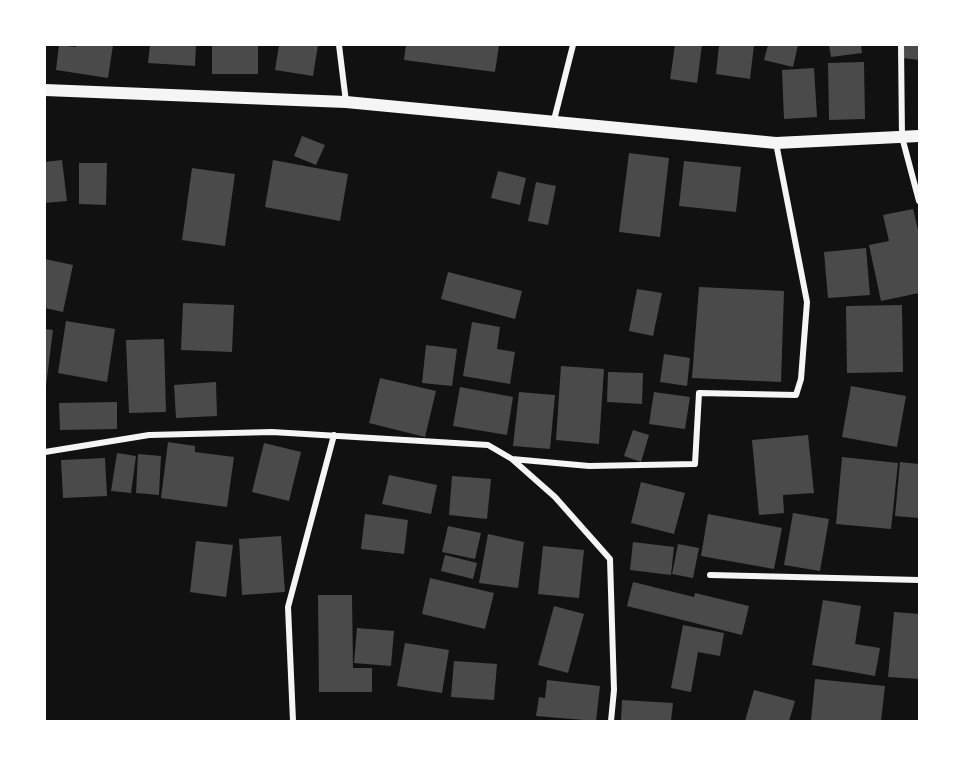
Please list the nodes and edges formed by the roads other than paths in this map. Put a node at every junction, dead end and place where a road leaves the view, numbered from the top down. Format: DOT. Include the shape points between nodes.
graph roads {
  1 [pos="339,45"];
  2 [pos="573,45"];
  3 [pos="901,45"];
  4 [pos="45,90"];
  5 [pos="346,102"];
  6 [pos="554,120"];
  7 [pos="919,136"];
  8 [pos="902,137"];
  9 [pos="776,143"];
  10 [pos="919,201"];
  11 [pos="334,435"];
  12 [pos="45,452"];
  13 [pos="512,459"];
  14 [pos="710,574"];
  15 [pos="919,580"];
  16 [pos="293,721"];
  17 [pos="610,721"];
  1 -- 5 [label="street"];
  2 -- 6 [label="street"];
  3 -- 8 [label="street"];
  4 -- 5 [label="main road"];
  5 -- 6 [label="main road"];
  6 -- 9 [label="main road"];
  7 -- 8 [label="main road"];
  8 -- 9 [label="main road"];
  8 -- 10 [label="street"];
  9 -- 13 [label="street" via="807,302 801,379 796,395 699,393 695,464 589,466"];
  11 -- 12 [label="street" via="149,435"];
  11 -- 13 [label="street" via="488,445"];
  11 -- 16 [label="street" via="288,607"];
  13 -- 17 [label="street" via="555,497 610,559 614,690"];
  14 -- 15 [label="street"];
}
